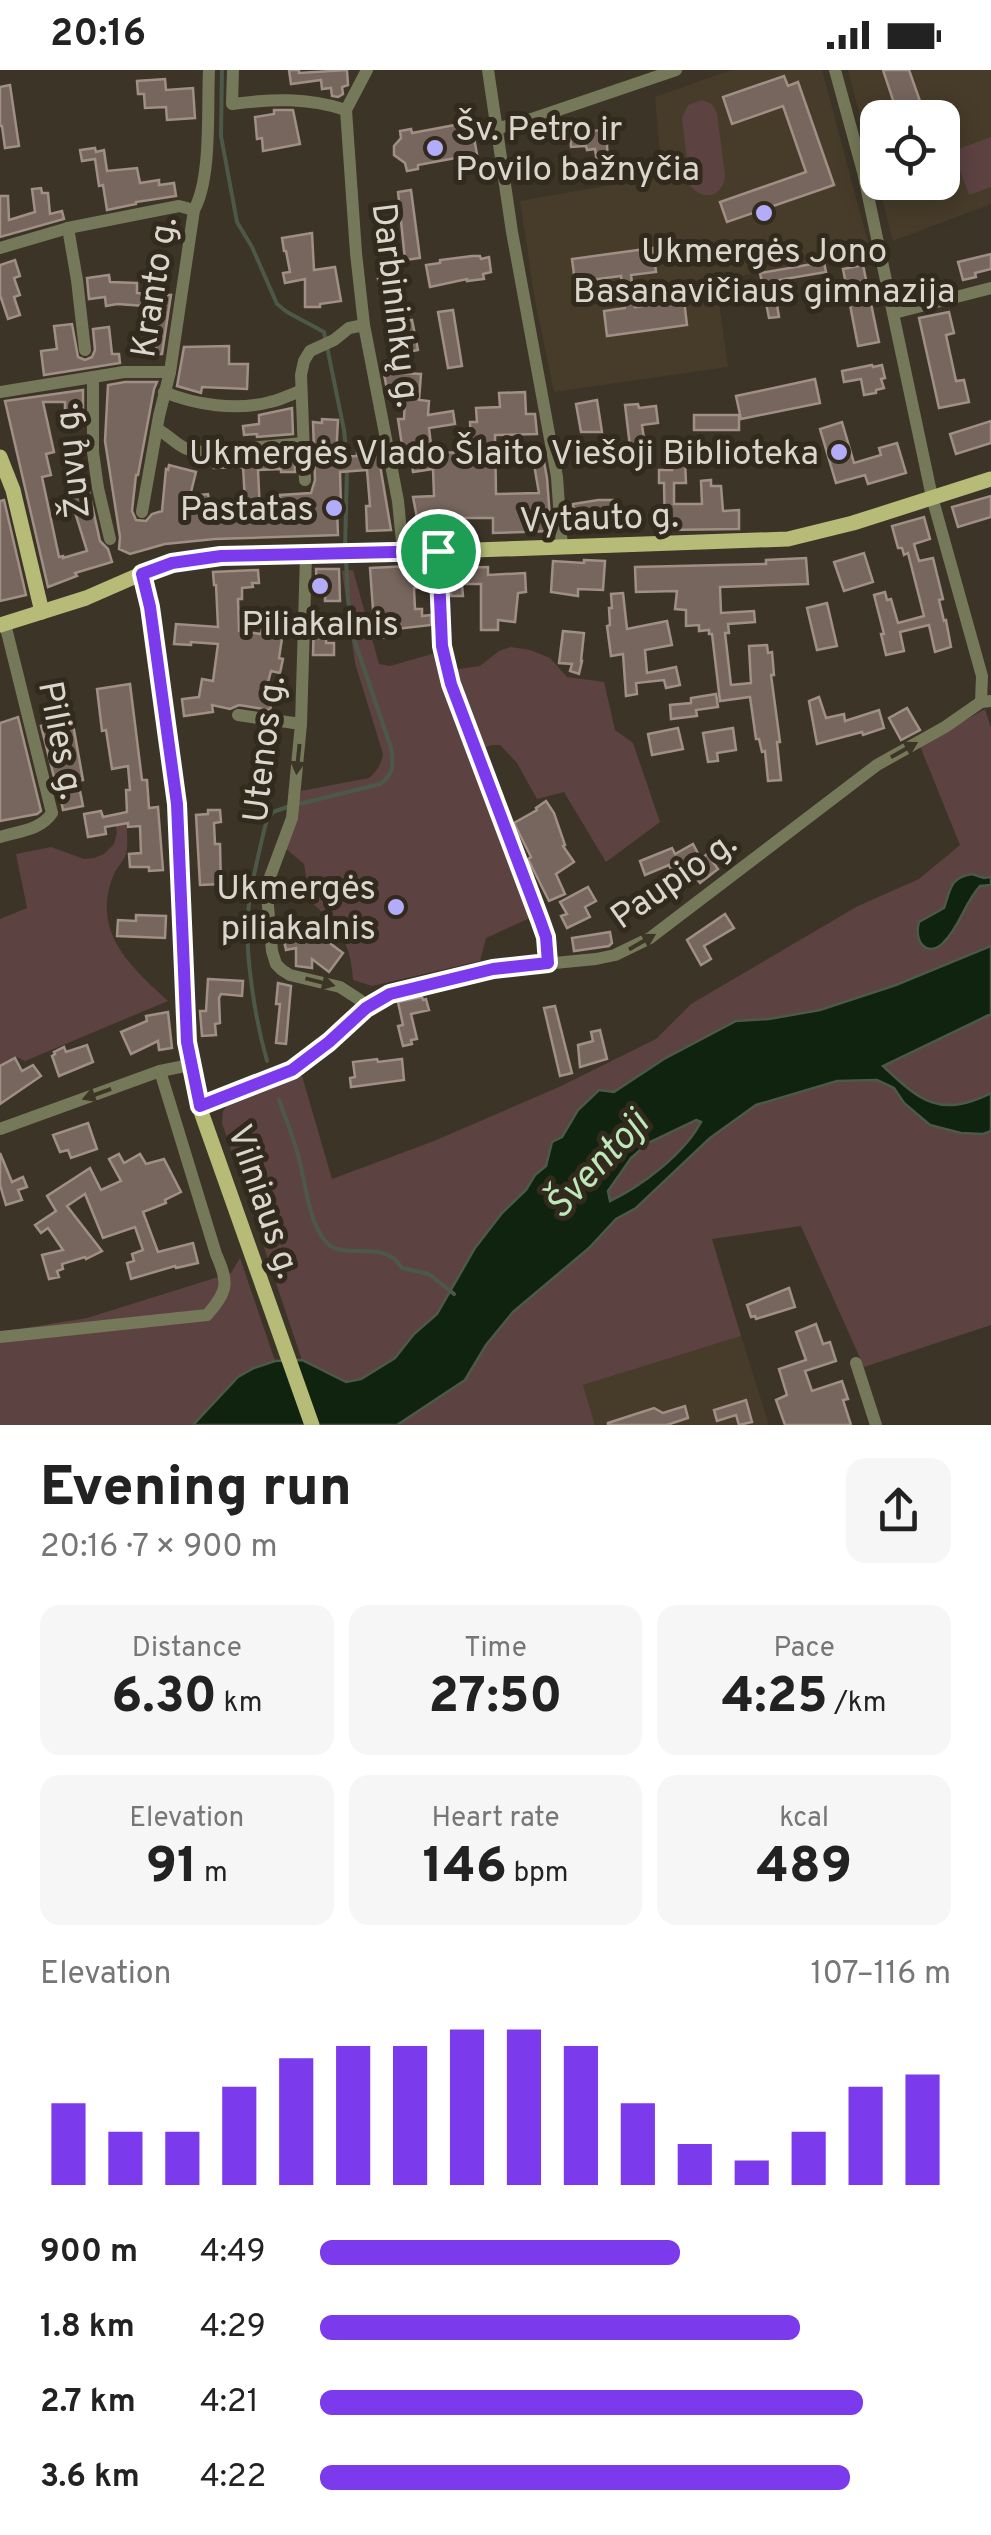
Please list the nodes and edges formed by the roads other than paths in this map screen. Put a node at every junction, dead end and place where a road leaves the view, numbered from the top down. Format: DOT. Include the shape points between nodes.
graph roads {
  1 [pos="209,70"];
  2 [pos="233,70"];
  3 [pos="367,70"];
  4 [pos="488,70"];
  5 [pos="676,70"];
  6 [pos="836,70"];
  7 [pos="346,110"];
  8 [pos="498,128"];
  9 [pos="194,210"];
  10 [pos="68,228"];
  11 [pos="0,248"];
  12 [pos="991,288"];
  13 [pos="894,313"];
  14 [pos="364,326"];
  15 [pos="170,372"];
  16 [pos="89,378"];
  17 [pos="301,391"];
  18 [pos="0,392"];
  19 [pos="164,392"];
  20 [pos="157,429"];
  21 [pos="303,443"];
  22 [pos="0,457"];
  23 [pos="991,479"];
  24 [pos="305,480"];
  25 [pos="932,497"];
  26 [pos="142,512"];
  27 [pos="110,539"];
  28 [pos="562,548"];
  29 [pos="438,551"];
  30 [pos="404,552"];
  31 [pos="306,556"];
  32 [pos="142,574"];
  33 [pos="42,612"];
  34 [pos="2,624"];
  35 [pos="986,702"];
  36 [pos="238,715"];
  37 [pos="302,724"];
  38 [pos="0,837"];
  39 [pos="548,963"];
  40 [pos="366,1008"];
  41 [pos="190,1065"];
  42 [pos="160,1071"];
  43 [pos="200,1106"];
  44 [pos="0,1129"];
  45 [pos="0,1337"];
  46 [pos="856,1363"];
  47 [pos="312,1425"];
  48 [pos="876,1425"];
  1 -- 9 [label="street, Kranto g." via="205,162"];
  2 -- 7 [label="street" via="232,104 303,100"];
  3 -- 7 [label="street"];
  4 -- 8 [label="street"];
  5 -- 8 [label="street"];
  6 -- 13 [label="street"];
  7 -- 14 [label="street, Darbininkų g."];
  8 -- 28 [label="street" via="557,477"];
  9 -- 10 [label="street" via="179,206"];
  9 -- 15 [label="street, Kranto g."];
  10 -- 11 [label="street"];
  10 -- 16 [label="street, Žuvų g."];
  12 -- 13 [label="street"];
  13 -- 25 [label="street"];
  14 -- 17 [label="street" via="310,352"];
  14 -- 30 [label="street, Darbininkų g."];
  15 -- 16 [label="street"];
  15 -- 19 [label="street, Kranto g."];
  16 -- 18 [label="street"];
  16 -- 27 [label="street, Žuvų g." via="93,452"];
  17 -- 19 [label="street" via="236,406"];
  17 -- 21 [label="street"];
  19 -- 20 [label="street, Kranto g."];
  20 -- 21 [label="street" via="190,451"];
  20 -- 26 [label="street, Kranto g."];
  21 -- 24 [label="street"];
  22 -- 33 [label="main road"];
  23 -- 25 [label="main road, Vytauto g."];
  25 -- 28 [label="main road, Vytauto g." via="788,539"];
  25 -- 35 [label="street"];
  28 -- 29 [label="main road, Vytauto g."];
  29 -- 30 [label="main road, Vytauto g."];
  29 -- 39 [label="street" via="442,646 451,684 546,937"];
  30 -- 31 [label="main road, Vytauto g."];
  31 -- 32 [label="main road, Vytauto g." via="221,556"];
  31 -- 37 [label="street, Utenos g."];
  32 -- 33 [label="main road, Vytauto g."];
  32 -- 41 [label="main road, Vilniaus g." via="177,804"];
  33 -- 34 [label="main road, Vytauto g."];
  34 -- 38 [label="street, Pilies g." via="52,813 46,822"];
  39 -- 35 [label="street, Paupio g., one-way" via="615,955 650,938 877,765"];
  36 -- 37 [label="street"];
  37 -- 40 [label="street, Utenos g., one-way" via="292,815 267,896 272,951 290,975 340,986"];
  39 -- 40 [label="street, Paupio g." via="403,989"];
  40 -- 43 [label="street, Paupio g." via="292,1070"];
  41 -- 42 [label="street"];
  41 -- 43 [label="main road, Vilniaus g."];
  42 -- 44 [label="street, one-way"];
  42 -- 45 [label="street" via="223,1270 219,1301 206,1315"];
  43 -- 47 [label="main road, Vilniaus g."];
  46 -- 48 [label="street"];
}
